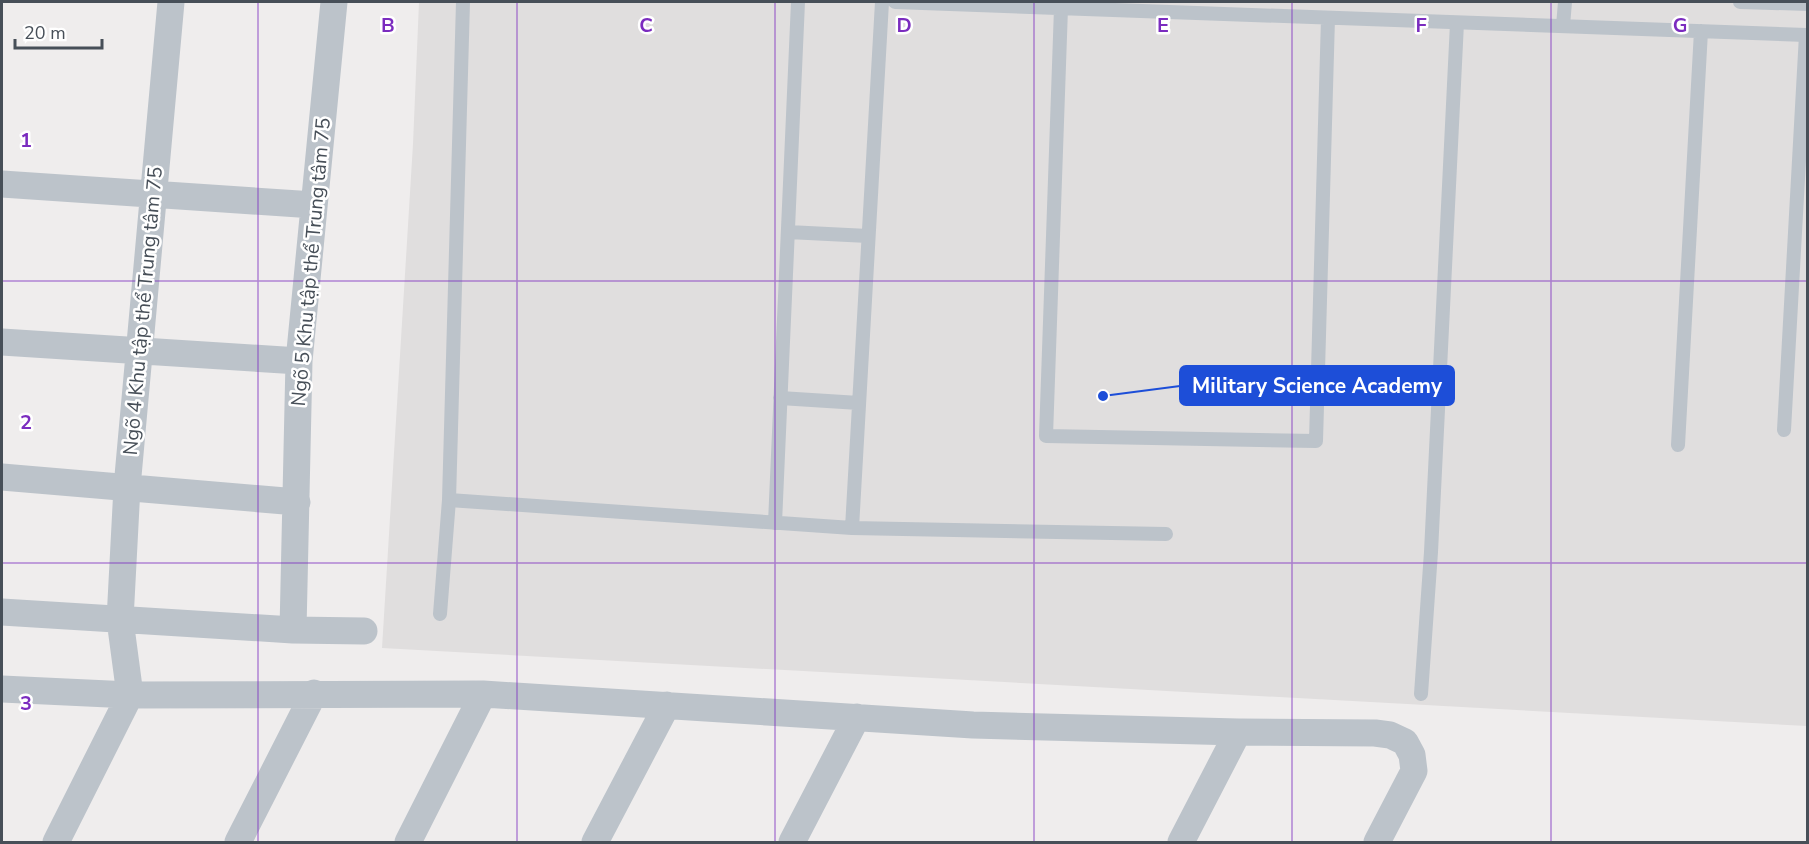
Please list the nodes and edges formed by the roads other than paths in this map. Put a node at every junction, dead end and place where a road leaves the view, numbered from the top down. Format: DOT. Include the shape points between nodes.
graph roads {
  1 [pos="171,2"];
  2 [pos="334,2"];
  3 [pos="463,2"];
  4 [pos="798,2"];
  5 [pos="882,2"];
  6 [pos="895,2"];
  7 [pos="938,2"];
  8 [pos="1565,2"];
  9 [pos="1740,2"];
  10 [pos="1808,4"];
  11 [pos="1061,8"];
  12 [pos="1328,18"];
  13 [pos="1457,22"];
  14 [pos="1563,26"];
  15 [pos="1701,31"];
  16 [pos="2,184"];
  17 [pos="154,195"];
  18 [pos="314,205"];
  19 [pos="788,232"];
  20 [pos="868,236"];
  21 [pos="2,342"];
  22 [pos="140,351"];
  23 [pos="298,361"];
  24 [pos="780,398"];
  25 [pos="859,403"];
  26 [pos="1784,430"];
  27 [pos="1678,445"];
  28 [pos="2,477"];
  29 [pos="127,487"];
  30 [pos="449,500"];
  31 [pos="297,502"];
  32 [pos="775,523"];
  33 [pos="852,528"];
  34 [pos="1166,534"];
  35 [pos="2,612"];
  36 [pos="440,614"];
  37 [pos="120,620"];
  38 [pos="293,630"];
  39 [pos="364,632"];
  40 [pos="2,689"];
  41 [pos="314,693"];
  42 [pos="483,694"];
  43 [pos="1421,694"];
  44 [pos="130,695"];
  45 [pos="667,705"];
  46 [pos="858,717"];
  47 [pos="1238,732"];
  48 [pos="56,843"];
  49 [pos="238,843"];
  50 [pos="408,843"];
  51 [pos="595,843"];
  52 [pos="792,843"];
  53 [pos="1181,843"];
  54 [pos="1377,843"];
  1 -- 17 [label="street, Ngõ 4 Khu tập thể Trung tâm 75"];
  2 -- 18 [label="street, Ngõ 5 Khu tập thể Trung tâm 75"];
  3 -- 30 [label="lane"];
  4 -- 19 [label="lane"];
  5 -- 20 [label="lane"];
  6 -- 7 [label="lane"];
  7 -- 11 [label="lane"];
  8 -- 14 [label="lane"];
  9 -- 10 [label="lane"];
  11 -- 12 [label="lane"];
  11 -- 12 [label="lane" via="1046,436 1316,441"];
  12 -- 13 [label="lane"];
  13 -- 14 [label="lane"];
  13 -- 43 [label="lane"];
  14 -- 15 [label="lane"];
  15 -- 26 [label="lane" via="1806,35"];
  15 -- 27 [label="lane"];
  16 -- 17 [label="street"];
  17 -- 18 [label="street"];
  17 -- 22 [label="street, Ngõ 4 Khu tập thể Trung tâm 75"];
  18 -- 23 [label="street, Ngõ 5 Khu tập thể Trung tâm 75"];
  19 -- 20 [label="lane"];
  19 -- 24 [label="lane"];
  20 -- 25 [label="lane"];
  21 -- 22 [label="street"];
  22 -- 23 [label="street"];
  22 -- 29 [label="street, Ngõ 4 Khu tập thể Trung tâm 75"];
  23 -- 31 [label="street, Ngõ 5 Khu tập thể Trung tâm 75"];
  24 -- 25 [label="lane"];
  24 -- 32 [label="lane"];
  25 -- 33 [label="lane"];
  28 -- 29 [label="street"];
  29 -- 31 [label="street"];
  29 -- 37 [label="street, Ngõ 4 Khu tập thể Trung tâm 75"];
  30 -- 32 [label="lane"];
  30 -- 36 [label="lane"];
  31 -- 38 [label="street, Ngõ 5 Khu tập thể Trung tâm 75"];
  32 -- 33 [label="lane"];
  33 -- 34 [label="lane"];
  35 -- 37 [label="street"];
  37 -- 38 [label="street"];
  37 -- 44 [label="street, Ngõ 4 Khu tập thể Trung tâm 75"];
  38 -- 39 [label="street"];
  40 -- 44 [label="street"];
  41 -- 42 [label="street"];
  41 -- 44 [label="street"];
  41 -- 49 [label="street"];
  42 -- 45 [label="street"];
  42 -- 50 [label="street"];
  44 -- 48 [label="street"];
  45 -- 46 [label="street"];
  45 -- 51 [label="street"];
  46 -- 47 [label="street"];
  46 -- 52 [label="street"];
  47 -- 53 [label="street"];
  47 -- 54 [label="street" via="1375,733 1405,742 1414,771"];
}
